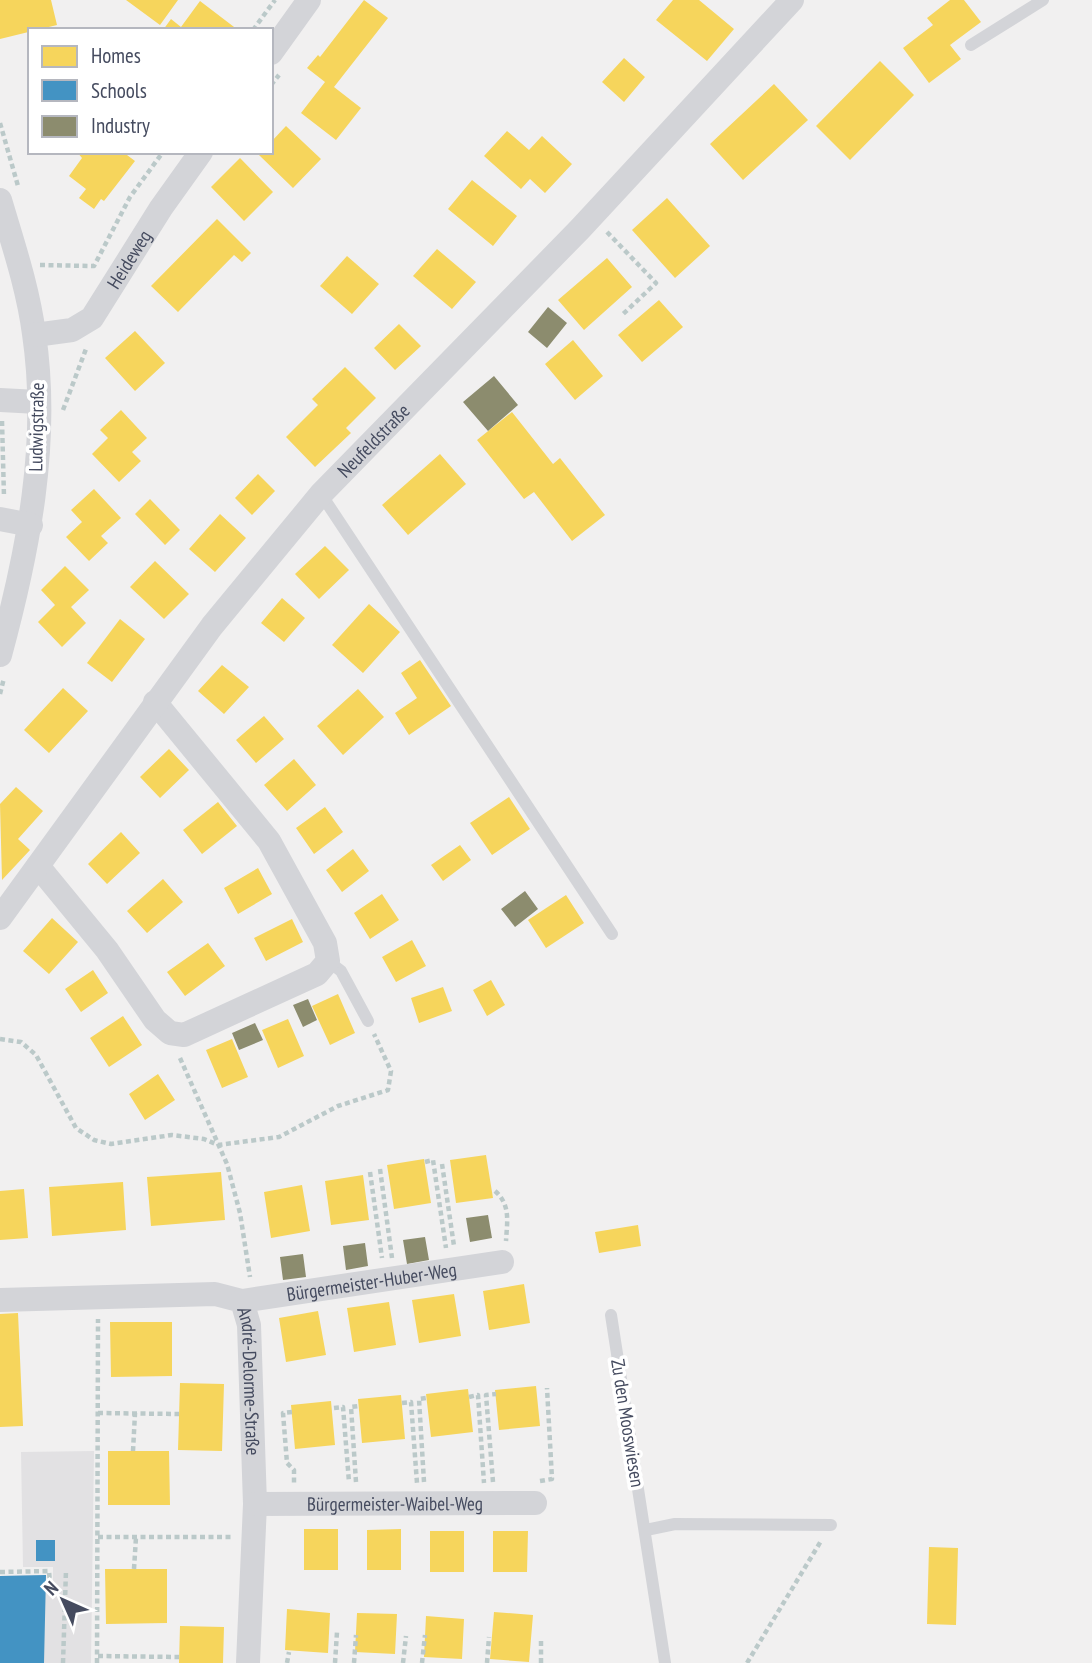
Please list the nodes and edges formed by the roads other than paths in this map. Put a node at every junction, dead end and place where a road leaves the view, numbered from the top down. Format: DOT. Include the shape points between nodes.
graph roads {
  1 [pos="309,0"];
  2 [pos="792,0"];
  3 [pos="1043,0"];
  4 [pos="971,45"];
  5 [pos="273,50"];
  6 [pos="200,154"];
  7 [pos="0,200"];
  8 [pos="10,264"];
  9 [pos="35,335"];
  10 [pos="1,400"];
  11 [pos="38,402"];
  12 [pos="321,494"];
  13 [pos="2,519"];
  14 [pos="31,525"];
  15 [pos="2,655"];
  16 [pos="155,702"];
  17 [pos="38,866"];
  18 [pos="7,910"];
  19 [pos="0,934"];
  20 [pos="612,934"];
  21 [pos="328,961"];
  22 [pos="368,1021"];
  23 [pos="502,1262"];
  24 [pos="0,1300"];
  25 [pos="242,1301"];
  26 [pos="611,1315"];
  27 [pos="535,1503"];
  28 [pos="255,1504"];
  29 [pos="831,1525"];
  30 [pos="646,1530"];
  31 [pos="248,1663"];
  32 [pos="665,1663"];
  1 -- 5 [label="street"];
  2 -- 12 [label="street, Neufeldstraße" via="592,216"];
  3 -- 4 [label="lane"];
  6 -- 9 [label="street, Heideweg" via="92,318 72,330"];
  7 -- 8 [label="street, Ludwigstraße"];
  8 -- 9 [label="street, Ludwigstraße"];
  9 -- 11 [label="street, Ludwigstraße"];
  10 -- 11 [label="street"];
  11 -- 14 [label="street, Ludwigstraße"];
  12 -- 16 [label="street, Neufeldstraße"];
  12 -- 20 [label="lane"];
  13 -- 14 [label="street"];
  14 -- 15 [label="street, Ludwigstraße"];
  16 -- 17 [label="street, Neufeldstraße"];
  16 -- 21 [label="street" via="269,841 325,943"];
  17 -- 18 [label="street, Neufeldstraße"];
  17 -- 21 [label="street" via="107,950 155,1020 170,1033 184,1035 317,974"];
  18 -- 19 [label="street, Neufeldstraße"];
  21 -- 22 [label="lane" via="341,971"];
  23 -- 25 [label="street, Bürgermeister-Huber-Weg"];
  24 -- 25 [label="street, André-Delorme-Straße" via="215,1294"];
  25 -- 28 [label="street, André-Delorme-Straße" via="249,1325"];
  26 -- 30 [label="lane, Zu den Mooswiesen"];
  27 -- 28 [label="street, Bürgermeister-Waibel-Weg"];
  28 -- 31 [label="street, André-Delorme-Straße"];
  29 -- 30 [label="lane" via="675,1524"];
  30 -- 32 [label="lane, Zu den Mooswiesen"];
}
